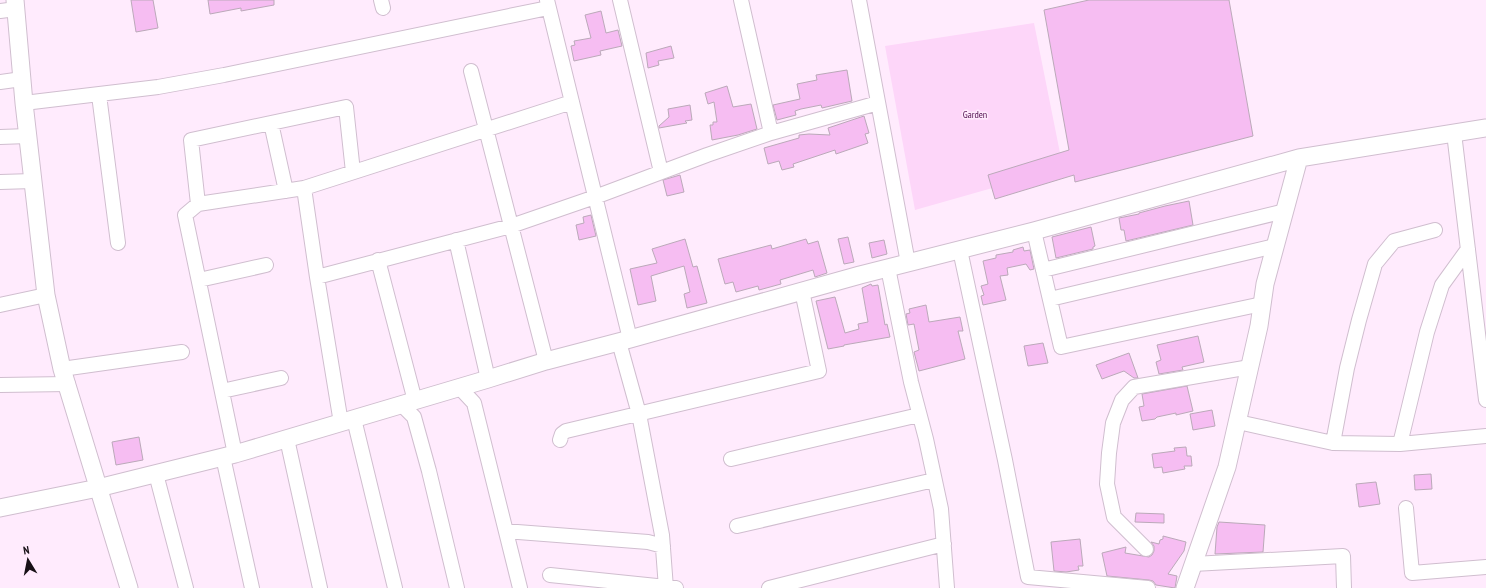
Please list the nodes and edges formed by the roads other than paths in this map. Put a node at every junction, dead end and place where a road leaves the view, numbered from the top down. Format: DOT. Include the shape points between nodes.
graph roads {
  1 [pos="620,0"];
  2 [pos="741,0"];
  3 [pos="860,0"];
  4 [pos="548,4"];
  5 [pos="10,7"];
  6 [pos="471,71"];
  7 [pos="22,80"];
  8 [pos="0,82"];
  9 [pos="99,95"];
  10 [pos="572,102"];
  11 [pos="24,103"];
  12 [pos="878,103"];
  13 [pos="271,123"];
  14 [pos="1486,128"];
  15 [pos="486,130"];
  16 [pos="771,133"];
  17 [pos="1454,133"];
  18 [pos="28,136"];
  19 [pos="0,137"];
  20 [pos="1299,158"];
  21 [pos="353,172"];
  22 [pos="660,172"];
  23 [pos="33,181"];
  24 [pos="0,182"];
  25 [pos="304,188"];
  26 [pos="286,191"];
  27 [pos="595,197"];
  28 [pos="198,204"];
  29 [pos="1285,212"];
  30 [pos="511,226"];
  31 [pos="1435,230"];
  32 [pos="1034,231"];
  33 [pos="456,240"];
  34 [pos="118,243"];
  35 [pos="1275,246"];
  36 [pos="1468,249"];
  37 [pos="960,250"];
  38 [pos="378,260"];
  39 [pos="908,263"];
  40 [pos="266,265"];
  41 [pos="888,268"];
  42 [pos="1043,270"];
  43 [pos="317,277"];
  44 [pos="199,280"];
  45 [pos="802,291"];
  46 [pos="46,295"];
  47 [pos="1050,299"];
  48 [pos="1262,304"];
  49 [pos="0,305"];
  50 [pos="624,341"];
  51 [pos="182,352"];
  52 [pos="546,361"];
  53 [pos="1250,367"];
  54 [pos="65,377"];
  55 [pos="281,378"];
  56 [pos="488,380"];
  57 [pos="0,385"];
  58 [pos="460,388"];
  59 [pos="222,391"];
  60 [pos="1486,400"];
  61 [pos="409,403"];
  62 [pos="639,414"];
  63 [pos="920,415"];
  64 [pos="347,421"];
  65 [pos="1238,422"];
  66 [pos="1486,436"];
  67 [pos="287,439"];
  68 [pos="560,440"];
  69 [pos="1333,444"];
  70 [pos="1400,444"];
  71 [pos="229,456"];
  72 [pos="731,459"];
  73 [pos="156,474"];
  74 [pos="934,480"];
  75 [pos="98,488"];
  76 [pos="0,508"];
  77 [pos="1406,508"];
  78 [pos="737,526"];
  79 [pos="506,531"];
  80 [pos="944,544"];
  81 [pos="663,546"];
  82 [pos="1146,550"];
  83 [pos="1193,564"];
  84 [pos="1486,567"];
  85 [pos="550,575"];
  86 [pos="129,588"];
  87 [pos="186,588"];
  88 [pos="252,588"];
  89 [pos="320,588"];
  90 [pos="395,588"];
  91 [pos="457,588"];
  92 [pos="520,588"];
  93 [pos="670,588"];
  94 [pos="769,588"];
  95 [pos="947,588"];
  96 [pos="1148,588"];
  97 [pos="1185,588"];
  98 [pos="1344,588"];
  1 -- 22 [label="street"];
  2 -- 16 [label="street"];
  3 -- 12 [label="street"];
  4 -- 9 [label="street" via="224,75"];
  4 -- 10 [label="street"];
  5 -- 7 [label="street"];
  6 -- 15 [label="street"];
  7 -- 8 [label="street"];
  7 -- 11 [label="street"];
  9 -- 11 [label="street"];
  9 -- 34 [label="street"];
  10 -- 15 [label="street"];
  10 -- 27 [label="street"];
  11 -- 18 [label="street"];
  12 -- 16 [label="street"];
  12 -- 39 [label="street"];
  13 -- 21 [label="street" via="346,107"];
  13 -- 26 [label="street"];
  13 -- 28 [label="street" via="191,140"];
  14 -- 17 [label="street"];
  15 -- 21 [label="street"];
  15 -- 30 [label="street"];
  16 -- 22 [label="street"];
  17 -- 20 [label="street"];
  17 -- 36 [label="street"];
  18 -- 19 [label="street"];
  18 -- 23 [label="street"];
  20 -- 29 [label="street"];
  20 -- 32 [label="street"];
  21 -- 25 [label="street"];
  22 -- 27 [label="street"];
  23 -- 24 [label="street"];
  23 -- 46 [label="street"];
  25 -- 26 [label="street"];
  25 -- 43 [label="street"];
  26 -- 28 [label="street"];
  27 -- 30 [label="street"];
  27 -- 50 [label="street"];
  28 -- 44 [label="street" via="185,215"];
  29 -- 35 [label="street"];
  29 -- 42 [label="street"];
  30 -- 33 [label="street"];
  30 -- 52 [label="street"];
  31 -- 69 [label="street" via="1394,240 1375,264 1347,368"];
  32 -- 37 [label="street"];
  32 -- 42 [label="street"];
  33 -- 38 [label="street"];
  33 -- 56 [label="street"];
  35 -- 47 [label="street"];
  35 -- 48 [label="street"];
  36 -- 60 [label="street"];
  36 -- 70 [label="street" via="1442,285 1427,332"];
  37 -- 39 [label="street"];
  37 -- 96 [label="street" via="1028,577"];
  38 -- 43 [label="street"];
  38 -- 61 [label="street"];
  39 -- 41 [label="street"];
  40 -- 44 [label="street"];
  41 -- 45 [label="street"];
  41 -- 63 [label="street"];
  42 -- 47 [label="street"];
  43 -- 64 [label="street"];
  44 -- 59 [label="street"];
  45 -- 50 [label="street"];
  45 -- 62 [label="street" via="819,371"];
  46 -- 49 [label="street"];
  46 -- 54 [label="street"];
  47 -- 48 [label="street" via="1061,347"];
  48 -- 53 [label="street"];
  50 -- 52 [label="street"];
  50 -- 62 [label="street"];
  51 -- 54 [label="street"];
  52 -- 56 [label="street"];
  53 -- 65 [label="street"];
  53 -- 82 [label="street" via="1134,387 1122,400 1114,423 1107,484 1114,517"];
  54 -- 57 [label="street"];
  54 -- 75 [label="street"];
  55 -- 59 [label="street"];
  56 -- 58 [label="street"];
  58 -- 61 [label="street"];
  58 -- 79 [label="street" via="474,403"];
  59 -- 71 [label="street"];
  61 -- 64 [label="street"];
  61 -- 91 [label="street" via="429,471"];
  62 -- 68 [label="street" via="566,431"];
  62 -- 81 [label="street"];
  63 -- 72 [label="street"];
  63 -- 74 [label="street"];
  64 -- 67 [label="street"];
  64 -- 90 [label="street"];
  65 -- 69 [label="street"];
  65 -- 83 [label="street" via="1227,467"];
  66 -- 70 [label="street"];
  67 -- 71 [label="street"];
  67 -- 89 [label="street"];
  69 -- 70 [label="street"];
  71 -- 73 [label="street"];
  71 -- 88 [label="street"];
  73 -- 75 [label="street"];
  73 -- 87 [label="street"];
  74 -- 78 [label="street"];
  74 -- 80 [label="street" via="941,509"];
  75 -- 76 [label="street"];
  75 -- 86 [label="street"];
  77 -- 84 [label="street" via="1412,573"];
  79 -- 81 [label="street" via="648,542"];
  79 -- 92 [label="street"];
  80 -- 94 [label="street"];
  80 -- 95 [label="street"];
  81 -- 93 [label="street"];
  83 -- 97 [label="street"];
  83 -- 98 [label="street" via="1343,556"];
  85 -- 93 [label="street"];
}
